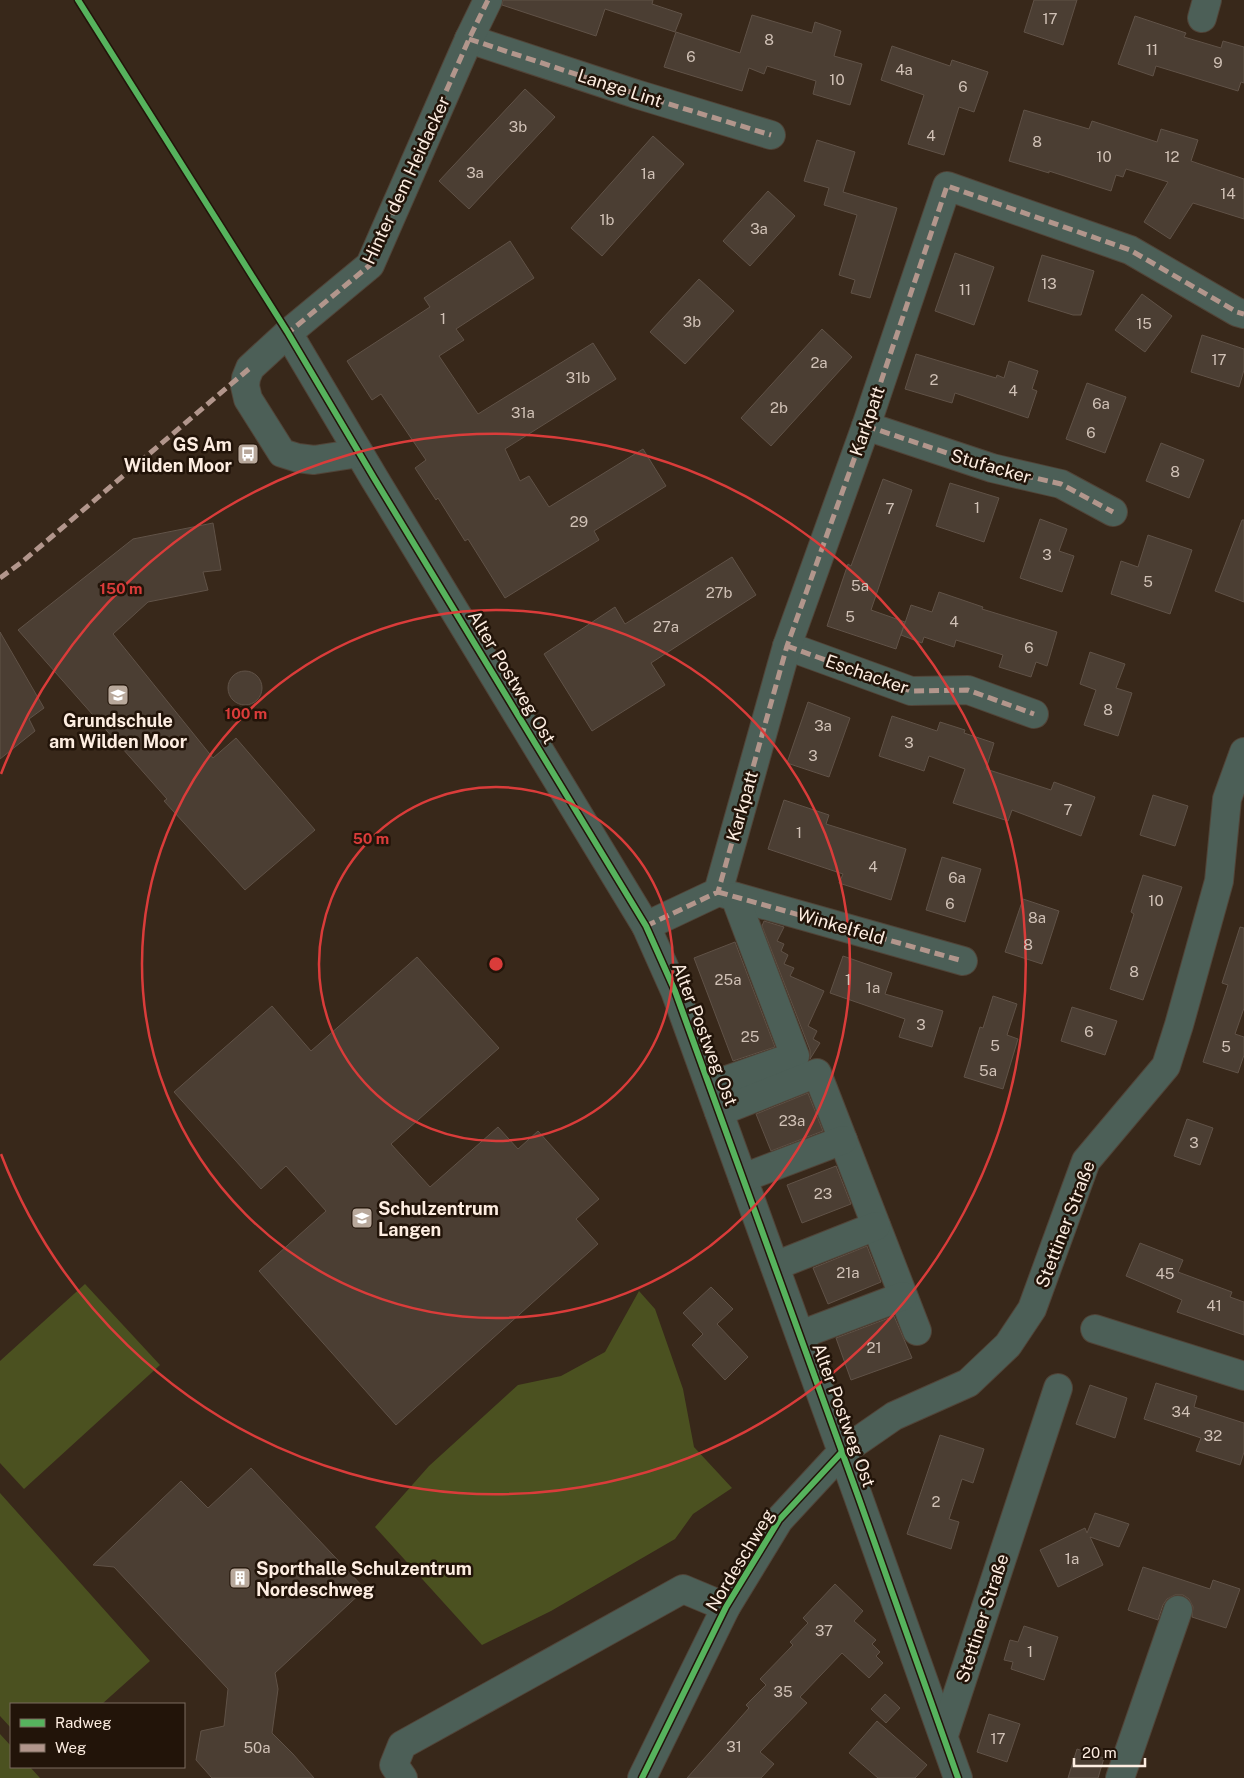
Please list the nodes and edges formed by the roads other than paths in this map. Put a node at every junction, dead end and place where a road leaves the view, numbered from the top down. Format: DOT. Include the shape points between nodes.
graph roads {
  1 [pos="488,0"];
  2 [pos="469,39"];
  3 [pos="771,135"];
  4 [pos="1244,314"];
  5 [pos="288,333"];
  6 [pos="866,426"];
  7 [pos="359,453"];
  8 [pos="1114,512"];
  9 [pos="787,646"];
  10 [pos="1034,714"];
  11 [pos="1244,752"];
  12 [pos="726,894"];
  13 [pos="646,926"];
  14 [pos="963,961"];
  15 [pos="710,1086"];
  16 [pos="719,1112"];
  17 [pos="843,1140"];
  18 [pos="743,1178"];
  19 [pos="876,1226"];
  20 [pos="775,1266"];
  21 [pos="903,1296"];
  22 [pos="1095,1329"];
  23 [pos="916,1331"];
  24 [pos="800,1335"];
  25 [pos="1244,1376"];
  26 [pos="1058,1388"];
  27 [pos="842,1452"];
  28 [pos="726,1607"];
  29 [pos="1178,1610"];
  30 [pos="944,1734"];
  31 [pos="403,1778"];
  32 [pos="642,1778"];
  33 [pos="958,1778"];
  34 [pos="1120,1778"];
  1 -- 2 [label="street, Hinter dem Heidacker"];
  2 -- 3 [label="street, Lange Lint"];
  2 -- 5 [label="street, Hinter dem Heidacker" via="370,265"];
  4 -- 6 [label="street, Karkpatt" via="1130,250 947,186"];
  5 -- 7 [label="street, Alter Postweg Ost"];
  5 -- 7 [label="street, Hinter dem Heidacker" via="250,368 245,386 248,399 282,453 314,460"];
  6 -- 8 [label="street, Stufacker" via="992,468 1061,484"];
  6 -- 9 [label="street, Karkpatt"];
  7 -- 13 [label="street, Alter Postweg Ost"];
  9 -- 10 [label="street, Eschacker" via="911,691 968,690"];
  9 -- 12 [label="street, Karkpatt"];
  11 -- 27 [label="street, Stettiner Straße" via="1226,804 1219,881 1166,1066 1086,1161 1032,1309 1008,1345 968,1383 894,1416"];
  12 -- 13 [label="street"];
  12 -- 14 [label="street, Winkelfeld"];
  12 -- 15 [label="street" via="795,1056"];
  13 -- 15 [label="street, Alter Postweg Ost" via="675,991"];
  15 -- 16 [label="street, Alter Postweg Ost"];
  16 -- 17 [label="street" via="817,1073"];
  16 -- 18 [label="street, Alter Postweg Ost"];
  17 -- 18 [label="street"];
  17 -- 19 [label="street"];
  18 -- 20 [label="street, Alter Postweg Ost"];
  19 -- 20 [label="street"];
  19 -- 21 [label="street"];
  20 -- 24 [label="street, Alter Postweg Ost"];
  21 -- 23 [label="street"];
  21 -- 24 [label="street"];
  22 -- 25 [label="street"];
  24 -- 27 [label="street, Alter Postweg Ost"];
  26 -- 30 [label="street, Stettiner Straße"];
  27 -- 28 [label="street, Nordeschweg" via="779,1520"];
  27 -- 30 [label="street, Alter Postweg Ost"];
  28 -- 31 [label="street" via="683,1589 402,1745 394,1765"];
  28 -- 32 [label="street, Nordeschweg"];
  29 -- 34 [label="street"];
  30 -- 33 [label="street, Alter Postweg Ost"];
}
